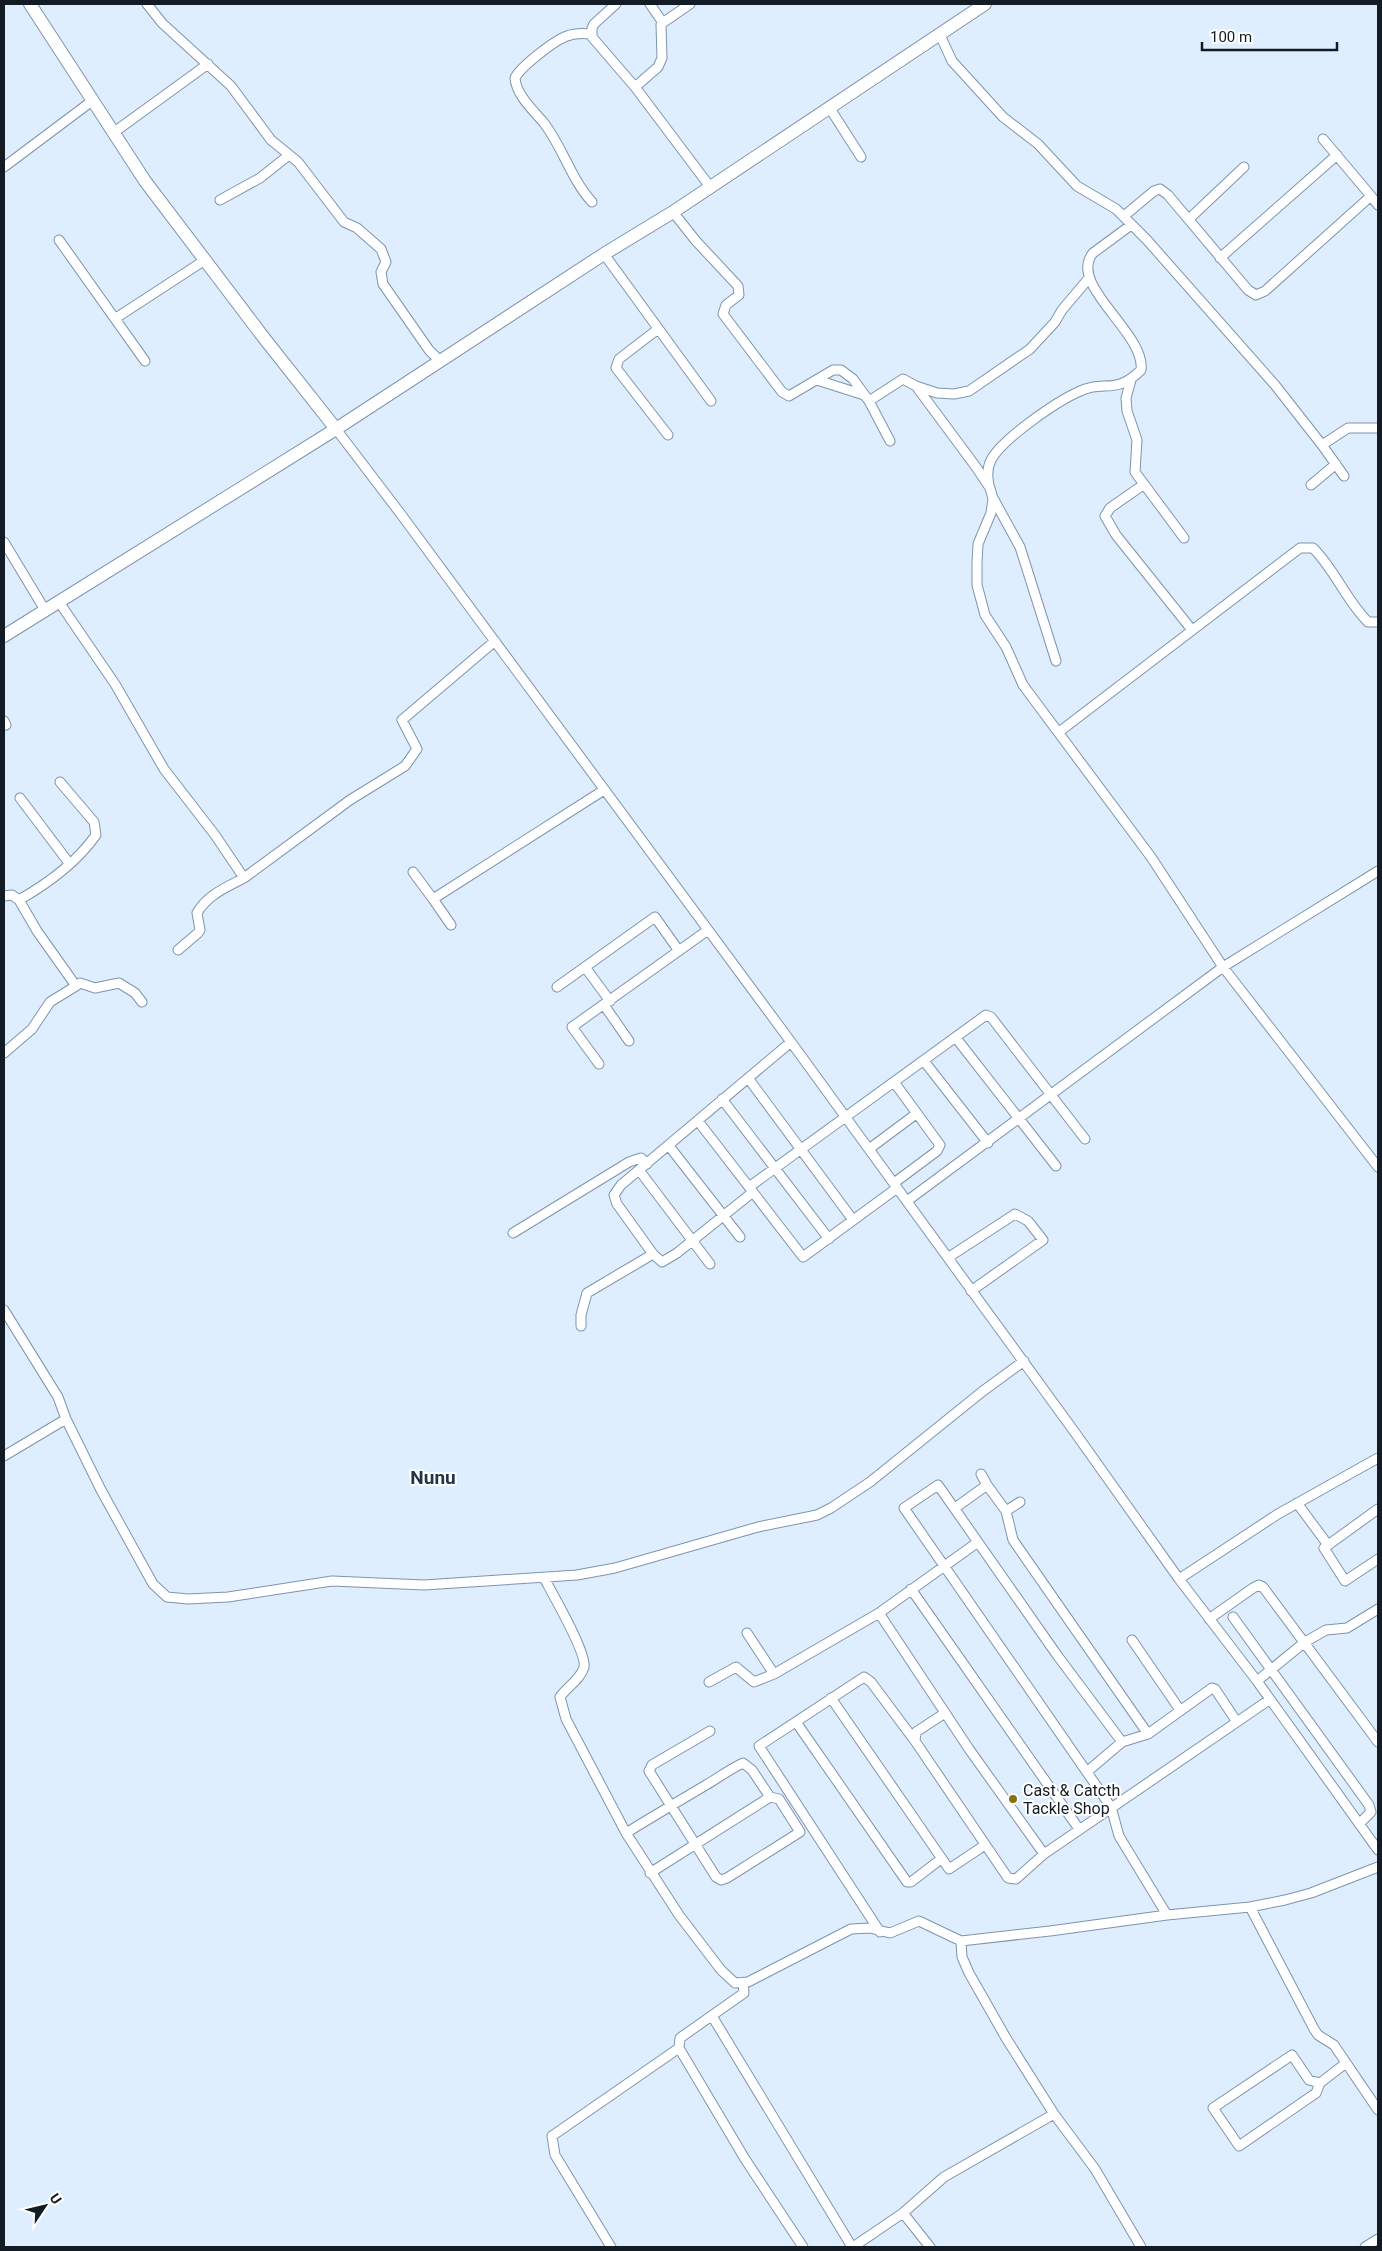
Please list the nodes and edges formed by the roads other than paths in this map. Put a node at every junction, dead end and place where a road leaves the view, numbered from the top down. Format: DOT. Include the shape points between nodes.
graph roads {
  1 [pos="30,4"];
  2 [pos="147,4"];
  3 [pos="616,4"];
  4 [pos="650,4"];
  5 [pos="690,4"];
  6 [pos="985,4"];
  7 [pos="663,23"];
  8 [pos="591,34"];
  9 [pos="940,35"];
  10 [pos="208,64"];
  11 [pos="635,87"];
  12 [pos="92,101"];
  13 [pos="829,107"];
  14 [pos="113,133"];
  15 [pos="1323,139"];
  16 [pos="289,155"];
  17 [pos="1337,155"];
  18 [pos="862,157"];
  19 [pos="4,167"];
  20 [pos="1244,167"];
  21 [pos="711,188"];
  22 [pos="1371,196"];
  23 [pos="220,200"];
  24 [pos="592,202"];
  25 [pos="1378,205"];
  26 [pos="673,212"];
  27 [pos="1124,216"];
  28 [pos="1189,220"];
  29 [pos="1132,225"];
  30 [pos="60,240"];
  31 [pos="604,254"];
  32 [pos="1220,258"];
  33 [pos="205,260"];
  34 [pos="1090,278"];
  35 [pos="116,318"];
  36 [pos="658,329"];
  37 [pos="145,361"];
  38 [pos="440,362"];
  39 [pos="817,380"];
  40 [pos="1131,380"];
  41 [pos="916,386"];
  42 [pos="867,398"];
  43 [pos="711,401"];
  44 [pos="1378,428"];
  45 [pos="336,429"];
  46 [pos="668,435"];
  47 [pos="890,441"];
  48 [pos="1322,445"];
  49 [pos="1336,464"];
  50 [pos="1344,476"];
  51 [pos="1142,485"];
  52 [pos="1311,485"];
  53 [pos="993,499"];
  54 [pos="1184,538"];
  55 [pos="4,542"];
  56 [pos="59,602"];
  57 [pos="45,610"];
  58 [pos="1378,622"];
  59 [pos="1192,630"];
  60 [pos="4,636"];
  61 [pos="495,642"];
  62 [pos="1056,661"];
  63 [pos="1059,732"];
  64 [pos="60,782"];
  65 [pos="604,790"];
  66 [pos="20,798"];
  67 [pos="69,863"];
  68 [pos="1378,871"];
  69 [pos="413,872"];
  70 [pos="244,878"];
  71 [pos="4,896"];
  72 [pos="433,899"];
  73 [pos="19,900"];
  74 [pos="451,925"];
  75 [pos="708,930"];
  76 [pos="178,950"];
  77 [pos="679,951"];
  78 [pos="585,967"];
  79 [pos="1223,967"];
  80 [pos="76,986"];
  81 [pos="556,987"];
  82 [pos="142,1002"];
  83 [pos="607,1003"];
  84 [pos="956,1038"];
  85 [pos="629,1041"];
  86 [pos="791,1042"];
  87 [pos="4,1053"];
  88 [pos="924,1061"];
  89 [pos="599,1064"];
  90 [pos="748,1078"];
  91 [pos="894,1082"];
  92 [pos="1050,1096"];
  93 [pos="722,1099"];
  94 [pos="916,1114"];
  95 [pos="845,1116"];
  96 [pos="1018,1119"];
  97 [pos="698,1121"];
  98 [pos="1085,1140"];
  99 [pos="988,1143"];
  100 [pos="669,1146"];
  101 [pos="801,1148"];
  102 [pos="869,1149"];
  103 [pos="647,1164"];
  104 [pos="1056,1166"];
  105 [pos="775,1167"];
  106 [pos="1378,1167"];
  107 [pos="639,1170"];
  108 [pos="895,1185"];
  109 [pos="751,1189"];
  110 [pos="907,1201"];
  111 [pos="723,1215"];
  112 [pos="853,1220"];
  113 [pos="513,1233"];
  114 [pos="740,1237"];
  115 [pos="829,1239"];
  116 [pos="693,1241"];
  117 [pos="652,1254"];
  118 [pos="948,1258"];
  119 [pos="710,1264"];
  120 [pos="971,1291"];
  121 [pos="4,1310"];
  122 [pos="581,1326"];
  123 [pos="1024,1362"];
  124 [pos="66,1419"];
  125 [pos="4,1456"];
  126 [pos="1378,1458"];
  127 [pos="981,1474"];
  128 [pos="987,1485"];
  129 [pos="1020,1502"];
  130 [pos="1297,1503"];
  131 [pos="954,1508"];
  132 [pos="1378,1510"];
  133 [pos="1006,1512"];
  134 [pos="978,1542"];
  135 [pos="1328,1545"];
  136 [pos="1378,1559"];
  137 [pos="944,1566"];
  138 [pos="544,1578"];
  139 [pos="1178,1579"];
  140 [pos="911,1589"];
  141 [pos="1378,1609"];
  142 [pos="879,1613"];
  143 [pos="1233,1617"];
  144 [pos="1209,1619"];
  145 [pos="747,1633"];
  146 [pos="1132,1640"];
  147 [pos="1305,1642"];
  148 [pos="1270,1670"];
  149 [pos="774,1674"];
  150 [pos="709,1682"];
  151 [pos="1257,1682"];
  152 [pos="831,1698"];
  153 [pos="1269,1700"];
  154 [pos="1180,1710"];
  155 [pos="944,1713"];
  156 [pos="796,1722"];
  157 [pos="1237,1722"];
  158 [pos="710,1731"];
  159 [pos="1148,1734"];
  160 [pos="914,1741"];
  161 [pos="1122,1742"];
  162 [pos="1378,1742"];
  163 [pos="1088,1772"];
  164 [pos="770,1797"];
  165 [pos="672,1806"];
  166 [pos="1111,1807"];
  167 [pos="1359,1824"];
  168 [pos="1079,1829"];
  169 [pos="626,1833"];
  170 [pos="696,1844"];
  171 [pos="985,1845"];
  172 [pos="1378,1850"];
  173 [pos="1044,1854"];
  174 [pos="942,1859"];
  175 [pos="1378,1867"];
  176 [pos="650,1874"];
  177 [pos="1250,1907"];
  178 [pos="1167,1915"];
  179 [pos="880,1932"];
  180 [pos="961,1940"];
  181 [pos="743,1983"];
  182 [pos="712,2016"];
  183 [pos="679,2048"];
  184 [pos="1346,2063"];
  185 [pos="1320,2083"];
  186 [pos="1378,2110"];
  187 [pos="1054,2114"];
  188 [pos="903,2213"];
  189 [pos="1378,2240"];
  190 [pos="611,2247"];
  191 [pos="802,2247"];
  192 [pos="852,2247"];
  193 [pos="930,2247"];
  194 [pos="1141,2247"];
  195 [pos="1365,2247"];
  1 -- 12 [label="main road"];
  2 -- 10 [label="street" via="162,23"];
  3 -- 8 [label="street" via="594,24"];
  4 -- 7 [label="street"];
  5 -- 7 [label="street"];
  6 -- 9 [label="main road"];
  7 -- 11 [label="street" via="660,27 662,58 658,67"];
  8 -- 11 [label="street"];
  8 -- 24 [label="street" via="565,36 520,70 515,78 517,88 546,126"];
  9 -- 13 [label="main road"];
  9 -- 27 [label="street" via="952,61 1003,117 1038,144 1077,186"];
  10 -- 14 [label="street"];
  10 -- 16 [label="street" via="231,86 271,140"];
  11 -- 21 [label="street"];
  12 -- 14 [label="main road"];
  12 -- 19 [label="street"];
  13 -- 18 [label="street"];
  13 -- 21 [label="main road"];
  14 -- 33 [label="main road"];
  15 -- 17 [label="street"];
  16 -- 23 [label="street" via="260,178"];
  16 -- 38 [label="street" via="313,180 344,222 357,228 381,249 386,262 381,272 382,284"];
  17 -- 22 [label="street"];
  17 -- 32 [label="street"];
  20 -- 28 [label="street"];
  21 -- 26 [label="main road"];
  22 -- 25 [label="street"];
  22 -- 32 [label="street" via="1265,291 1256,294 1248,290"];
  26 -- 31 [label="main road"];
  26 -- 39 [label="street" via="738,286 739,295 726,305 723,314 782,392 789,396"];
  27 -- 28 [label="street" via="1160,189"];
  27 -- 29 [label="street"];
  28 -- 32 [label="street"];
  29 -- 34 [label="street" via="1088,259"];
  29 -- 48 [label="street" via="1275,385"];
  30 -- 35 [label="street"];
  31 -- 36 [label="street"];
  31 -- 38 [label="main road"];
  33 -- 35 [label="street"];
  33 -- 45 [label="main road"];
  34 -- 40 [label="street" via="1134,342 1142,360 1141,370"];
  34 -- 41 [label="street" via="1030,349 969,391 937,393"];
  35 -- 37 [label="street"];
  36 -- 43 [label="street"];
  36 -- 46 [label="street" via="619,360 616,368"];
  38 -- 45 [label="main road"];
  39 -- 42 [label="street"];
  39 -- 42 [label="street" via="833,370 841,370"];
  40 -- 51 [label="street" via="1126,398 1127,412 1137,440 1135,472"];
  40 -- 53 [label="street" via="1121,385 1080,391 1006,443 992,458 988,468"];
  41 -- 42 [label="street" via="903,379"];
  41 -- 53 [label="street" via="976,467 990,488"];
  42 -- 47 [label="street"];
  44 -- 48 [label="street" via="1348,428"];
  45 -- 56 [label="main road"];
  45 -- 61 [label="street"];
  48 -- 49 [label="street"];
  49 -- 50 [label="street"];
  49 -- 52 [label="street"];
  51 -- 54 [label="street"];
  51 -- 59 [label="street" via="1104,516"];
  53 -- 62 [label="street" via="1020,547"];
  53 -- 63 [label="street" via="991,513 978,544 980,600 1024,685"];
  55 -- 57 [label="street"];
  56 -- 57 [label="main road"];
  56 -- 70 [label="street" via="115,684 164,769"];
  57 -- 60 [label="main road"];
  58 -- 59 [label="street" via="1368,622 1357,611 1324,558 1313,548 1300,548"];
  59 -- 63 [label="street"];
  61 -- 65 [label="street"];
  61 -- 70 [label="street" via="402,720 417,751 405,766 350,800"];
  63 -- 79 [label="street" via="1151,857"];
  64 -- 67 [label="street" via="94,822 96,829 95,836"];
  65 -- 72 [label="street"];
  65 -- 75 [label="street"];
  66 -- 67 [label="street"];
  67 -- 73 [label="street"];
  68 -- 79 [label="street"];
  69 -- 72 [label="street"];
  70 -- 76 [label="street" via="201,906 197,913 198,934"];
  71 -- 73 [label="street" via="12,895"];
  72 -- 74 [label="street"];
  73 -- 80 [label="street"];
  75 -- 77 [label="street"];
  75 -- 86 [label="street"];
  77 -- 78 [label="street" via="654,917"];
  77 -- 83 [label="street"];
  78 -- 81 [label="street"];
  78 -- 83 [label="street"];
  79 -- 92 [label="street"];
  79 -- 106 [label="street"];
  80 -- 82 [label="street" via="80,983 97,988 119,983"];
  80 -- 87 [label="street" via="50,1002 32,1029"];
  83 -- 85 [label="street"];
  83 -- 89 [label="street" via="572,1027"];
  84 -- 88 [label="street"];
  84 -- 92 [label="street" via="984,1016 990,1016"];
  84 -- 96 [label="street"];
  86 -- 90 [label="street"];
  86 -- 95 [label="street"];
  88 -- 91 [label="street"];
  88 -- 99 [label="street"];
  90 -- 93 [label="street"];
  90 -- 101 [label="street"];
  91 -- 94 [label="street"];
  91 -- 95 [label="street"];
  92 -- 96 [label="street"];
  92 -- 98 [label="street"];
  93 -- 97 [label="street"];
  93 -- 105 [label="street"];
  94 -- 102 [label="street"];
  94 -- 108 [label="street" via="940,1148"];
  95 -- 101 [label="street"];
  95 -- 102 [label="street"];
  96 -- 99 [label="street"];
  96 -- 104 [label="street"];
  97 -- 100 [label="street"];
  97 -- 109 [label="street"];
  99 -- 110 [label="street"];
  100 -- 103 [label="street"];
  100 -- 111 [label="street"];
  101 -- 105 [label="street"];
  101 -- 112 [label="street"];
  102 -- 108 [label="street"];
  103 -- 107 [label="street"];
  103 -- 113 [label="street" via="641,1158 629,1162"];
  105 -- 109 [label="street"];
  105 -- 115 [label="street"];
  107 -- 116 [label="street"];
  107 -- 117 [label="street" via="616,1190 615,1199"];
  108 -- 110 [label="street"];
  108 -- 112 [label="street"];
  109 -- 111 [label="street"];
  109 -- 115 [label="street" via="801,1256 806,1257"];
  110 -- 118 [label="street"];
  111 -- 114 [label="street"];
  111 -- 116 [label="street"];
  112 -- 115 [label="street"];
  116 -- 117 [label="street" via="666,1261 658,1260"];
  116 -- 119 [label="street"];
  117 -- 122 [label="street" via="587,1293"];
  118 -- 120 [label="street"];
  118 -- 120 [label="street" via="1015,1214 1028,1221 1043,1240"];
  120 -- 123 [label="street"];
  121 -- 124 [label="street" via="58,1397"];
  123 -- 138 [label="street" via="982,1391 870,1482 817,1515 758,1527 615,1568"];
  123 -- 139 [label="street"];
  124 -- 125 [label="street"];
  124 -- 138 [label="street" via="153,1584 167,1597 228,1597 332,1581 424,1585"];
  126 -- 130 [label="street"];
  127 -- 128 [label="street"];
  128 -- 131 [label="street"];
  128 -- 133 [label="street"];
  129 -- 133 [label="street"];
  130 -- 135 [label="street"];
  130 -- 139 [label="street"];
  131 -- 134 [label="street"];
  131 -- 137 [label="street" via="938,1485 904,1508"];
  132 -- 135 [label="street"];
  133 -- 159 [label="street" via="1013,1540"];
  134 -- 137 [label="street"];
  134 -- 161 [label="street"];
  135 -- 136 [label="street" via="1324,1550 1345,1582"];
  137 -- 140 [label="street"];
  137 -- 163 [label="street"];
  138 -- 169 [label="street" via="585,1664 559,1702"];
  139 -- 144 [label="street"];
  140 -- 142 [label="street"];
  140 -- 168 [label="street"];
  141 -- 147 [label="street" via="1347,1628 1326,1630"];
  142 -- 149 [label="street"];
  142 -- 155 [label="street"];
  143 -- 148 [label="street"];
  144 -- 147 [label="street" via="1253,1588 1261,1586"];
  144 -- 151 [label="street"];
  145 -- 149 [label="street"];
  146 -- 154 [label="street"];
  147 -- 148 [label="street"];
  147 -- 162 [label="street"];
  148 -- 151 [label="street"];
  148 -- 167 [label="street" via="1369,1805 1371,1812"];
  149 -- 150 [label="street" via="754,1682 736,1667"];
  151 -- 153 [label="street"];
  152 -- 156 [label="street"];
  152 -- 160 [label="street" via="864,1677 868,1678"];
  152 -- 174 [label="street"];
  153 -- 157 [label="street"];
  153 -- 167 [label="street"];
  154 -- 157 [label="street" via="1212,1688"];
  154 -- 159 [label="street"];
  155 -- 160 [label="street" via="916,1732"];
  155 -- 173 [label="street"];
  156 -- 174 [label="street" via="907,1882"];
  156 -- 179 [label="street" via="759,1746"];
  157 -- 166 [label="street"];
  158 -- 165 [label="street" via="650,1768 652,1777"];
  159 -- 161 [label="street"];
  160 -- 171 [label="street"];
  161 -- 163 [label="street"];
  163 -- 166 [label="street"];
  164 -- 165 [label="street" via="752,1770 743,1764"];
  164 -- 170 [label="street"];
  164 -- 170 [label="street" via="779,1799 800,1832 723,1880 716,1877"];
  165 -- 169 [label="street"];
  165 -- 170 [label="street"];
  166 -- 168 [label="street"];
  166 -- 178 [label="street" via="1119,1836"];
  167 -- 172 [label="street"];
  168 -- 173 [label="street"];
  169 -- 176 [label="street"];
  170 -- 176 [label="street"];
  171 -- 173 [label="street" via="1011,1880"];
  171 -- 174 [label="street" via="949,1870"];
  175 -- 177 [label="street" via="1311,1893"];
  176 -- 181 [label="street" via="728,1978"];
  177 -- 178 [label="street"];
  177 -- 184 [label="street" via="1305,2014 1318,2035 1334,2045"];
  178 -- 180 [label="street" via="1050,1932"];
  179 -- 180 [label="street" via="899,1931 919,1921"];
  179 -- 181 [label="street" via="870,1928 851,1929"];
  180 -- 187 [label="street" via="962,1957 969,1973"];
  181 -- 182 [label="street" via="744,1993"];
  182 -- 183 [label="street" via="680,2038"];
  182 -- 192 [label="street"];
  183 -- 190 [label="street" via="552,2136 556,2155"];
  183 -- 191 [label="street" via="745,2160"];
  184 -- 185 [label="street"];
  184 -- 186 [label="street"];
  185 -- 185 [label="street" via="1316,2093 1239,2146 1213,2108 1292,2055 1309,2080"];
  187 -- 188 [label="street" via="944,2177"];
  187 -- 194 [label="street" via="1095,2169"];
  188 -- 192 [label="street"];
  188 -- 193 [label="street"];
  189 -- 195 [label="street"];
}
